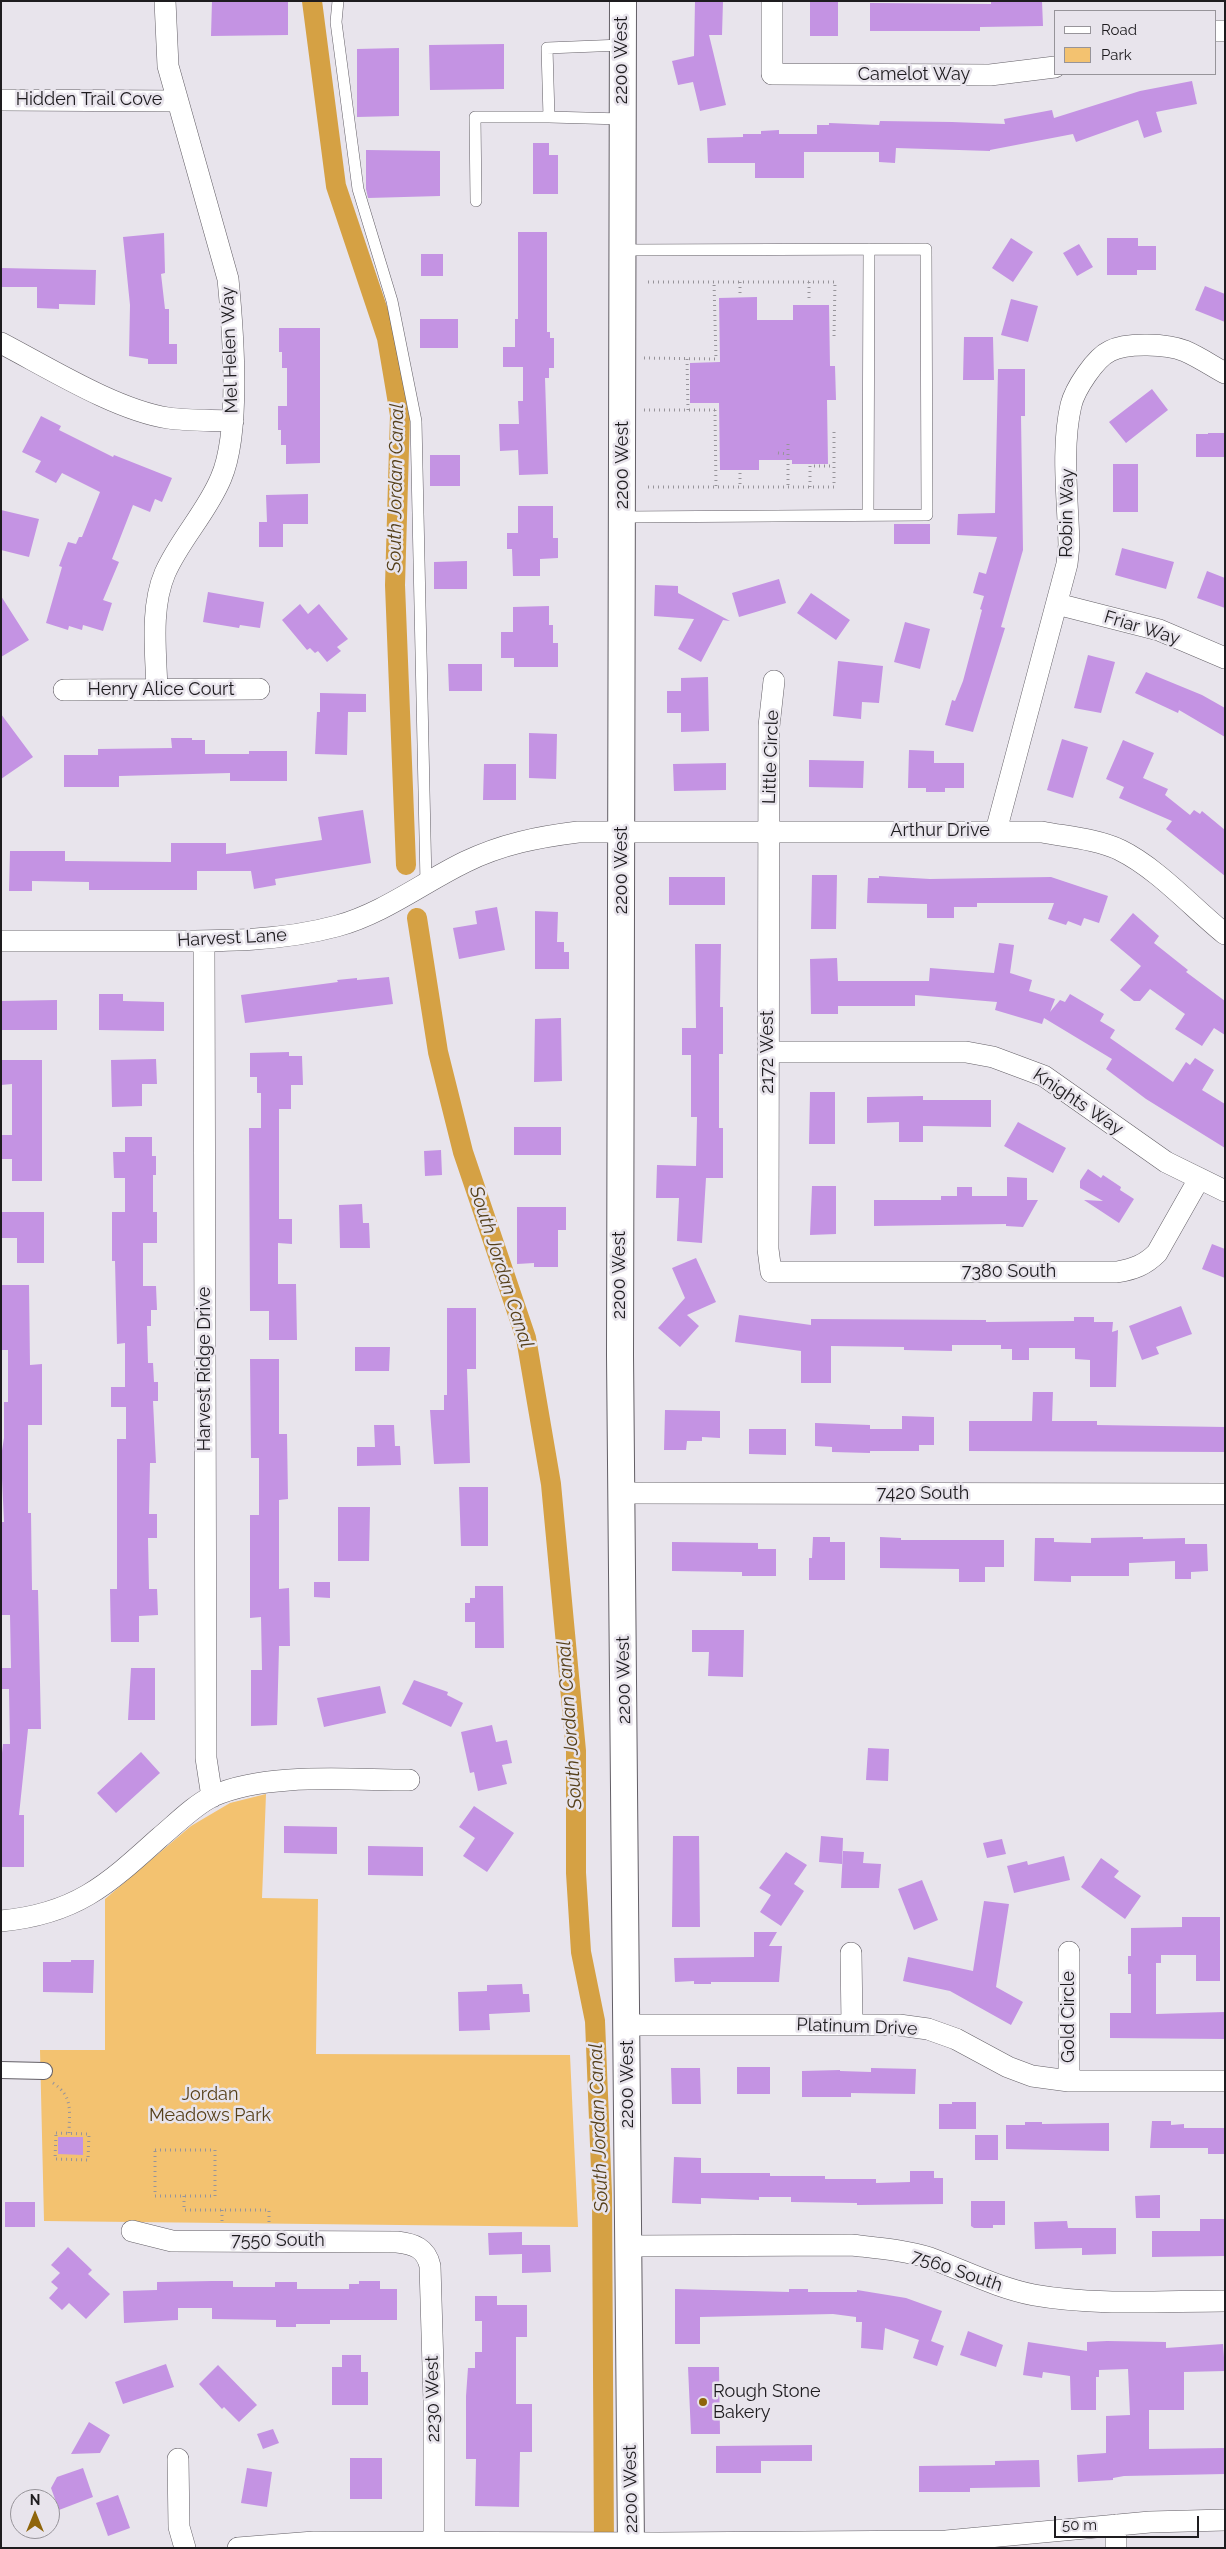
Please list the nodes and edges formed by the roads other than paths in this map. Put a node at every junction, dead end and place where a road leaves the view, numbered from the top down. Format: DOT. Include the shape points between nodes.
graph roads {
  1 [pos="165,1"];
  2 [pos="338,1"];
  3 [pos="623,1"];
  4 [pos="772,1"];
  5 [pos="622,45"];
  6 [pos="1054,67"];
  7 [pos="1,100"];
  8 [pos="177,101"];
  9 [pos="549,117"];
  10 [pos="622,119"];
  11 [pos="476,201"];
  12 [pos="869,249"];
  13 [pos="622,250"];
  14 [pos="1,343"];
  15 [pos="1225,373"];
  16 [pos="233,421"];
  17 [pos="868,516"];
  18 [pos="623,517"];
  19 [pos="1057,604"];
  20 [pos="1225,658"];
  21 [pos="774,681"];
  22 [pos="259,689"];
  23 [pos="64,690"];
  24 [pos="157,690"];
  25 [pos="996,831"];
  26 [pos="769,832"];
  27 [pos="622,833"];
  28 [pos="426,883"];
  29 [pos="1225,934"];
  30 [pos="1,941"];
  31 [pos="204,941"];
  32 [pos="768,1052"];
  33 [pos="1199,1179"];
  34 [pos="1225,1191"];
  35 [pos="771,1272"];
  36 [pos="622,1493"];
  37 [pos="1225,1494"];
  38 [pos="409,1780"];
  39 [pos="212,1797"];
  40 [pos="1,1921"];
  41 [pos="1069,1952"];
  42 [pos="851,1953"];
  43 [pos="852,2024"];
  44 [pos="628,2025"];
  45 [pos="1,2070"];
  46 [pos="44,2070"];
  47 [pos="1225,2080"];
  48 [pos="1069,2082"];
  49 [pos="132,2231"];
  50 [pos="628,2246"];
  51 [pos="424,2251"];
  52 [pos="1225,2301"];
  53 [pos="178,2459"];
  54 [pos="1225,2520"];
  55 [pos="1116,2525"];
  56 [pos="617,2544"];
  57 [pos="434,2545"];
  58 [pos="904,2545"];
  59 [pos="185,2548"];
  60 [pos="238,2548"];
  61 [pos="1116,2548"];
  1 -- 8 [label="street, Mel Helen Way" via="168,66"];
  2 -- 28 [label="lane" via="336,22 358,189 392,302 416,421"];
  3 -- 5 [label="street, 2200 West"];
  4 -- 6 [label="street, Camelot Way" via="772,74 990,75"];
  5 -- 9 [label="lane" via="547,48"];
  5 -- 10 [label="street, 2200 West"];
  7 -- 8 [label="street, Hidden Trail Cove"];
  8 -- 16 [label="street, Mel Helen Way" via="228,279"];
  9 -- 10 [label="lane"];
  9 -- 11 [label="lane" via="476,117"];
  10 -- 13 [label="street, 2200 West"];
  12 -- 13 [label="lane"];
  12 -- 17 [label="lane"];
  12 -- 17 [label="lane" via="926,249 927,515"];
  13 -- 18 [label="street, 2200 West"];
  14 -- 16 [label="street" via="121,405 168,418"];
  15 -- 19 [label="street, Robin Way" via="1184,350 1160,346 1110,351 1088,372 1072,403 1067,432 1069,545"];
  16 -- 24 [label="street, Mel Helen Way" via="230,450 221,478 164,575 156,623"];
  17 -- 18 [label="lane"];
  18 -- 27 [label="street, 2200 West"];
  19 -- 20 [label="street, Friar Way" via="1160,630"];
  19 -- 25 [label="street, Robin Way"];
  21 -- 26 [label="street, Little Circle" via="769,726"];
  22 -- 24 [label="street, Henry Alice Court"];
  23 -- 24 [label="street, Henry Alice Court"];
  25 -- 26 [label="street, Arthur Drive"];
  25 -- 29 [label="street, Arthur Drive" via="1042,832 1119,850 1143,863"];
  26 -- 27 [label="street, Arthur Drive"];
  26 -- 32 [label="street, 2172 West"];
  27 -- 28 [label="street, Harvest Lane" via="578,832 520,841 465,862"];
  27 -- 36 [label="street, 2200 West"];
  28 -- 31 [label="street, Harvest Lane" via="389,905 338,925 296,935"];
  30 -- 31 [label="street, Harvest Lane"];
  31 -- 39 [label="street, Harvest Ridge Drive" via="206,1758"];
  32 -- 33 [label="street, Knights Way" via="966,1052 993,1057 1044,1076 1166,1162"];
  32 -- 35 [label="street, 2172 West" via="768,1250"];
  33 -- 34 [label="street, Knights Way"];
  33 -- 35 [label="street, 7380 South" via="1157,1253 1149,1262 1135,1269 1117,1272"];
  36 -- 37 [label="street, 7420 South"];
  36 -- 44 [label="street, 2200 West"];
  38 -- 39 [label="street" via="282,1781 253,1784"];
  39 -- 40 [label="street" via="191,1810 97,1891 65,1908"];
  41 -- 48 [label="street, Gold Circle"];
  42 -- 43 [label="street"];
  43 -- 44 [label="street, Platinum Drive"];
  43 -- 48 [label="street, Platinum Drive" via="928,2029 956,2039 1008,2067 1032,2076"];
  44 -- 50 [label="street, 2200 West"];
  45 -- 46 [label="street"];
  47 -- 48 [label="street, Platinum Drive"];
  49 -- 51 [label="street, 7550 South" via="172,2241 397,2242 413,2244"];
  50 -- 52 [label="street, 7560 South" via="851,2245 929,2258 995,2284 1065,2300"];
  50 -- 56 [label="street, 2200 West"];
  51 -- 57 [label="street, 2230 West" via="430,2266"];
  53 -- 59 [label="street" via="179,2528"];
  54 -- 55 [label="street"];
  55 -- 58 [label="street"];
  55 -- 61 [label="street"];
  56 -- 57 [label="street"];
  56 -- 58 [label="street"];
  57 -- 60 [label="street" via="314,2542"];
}
